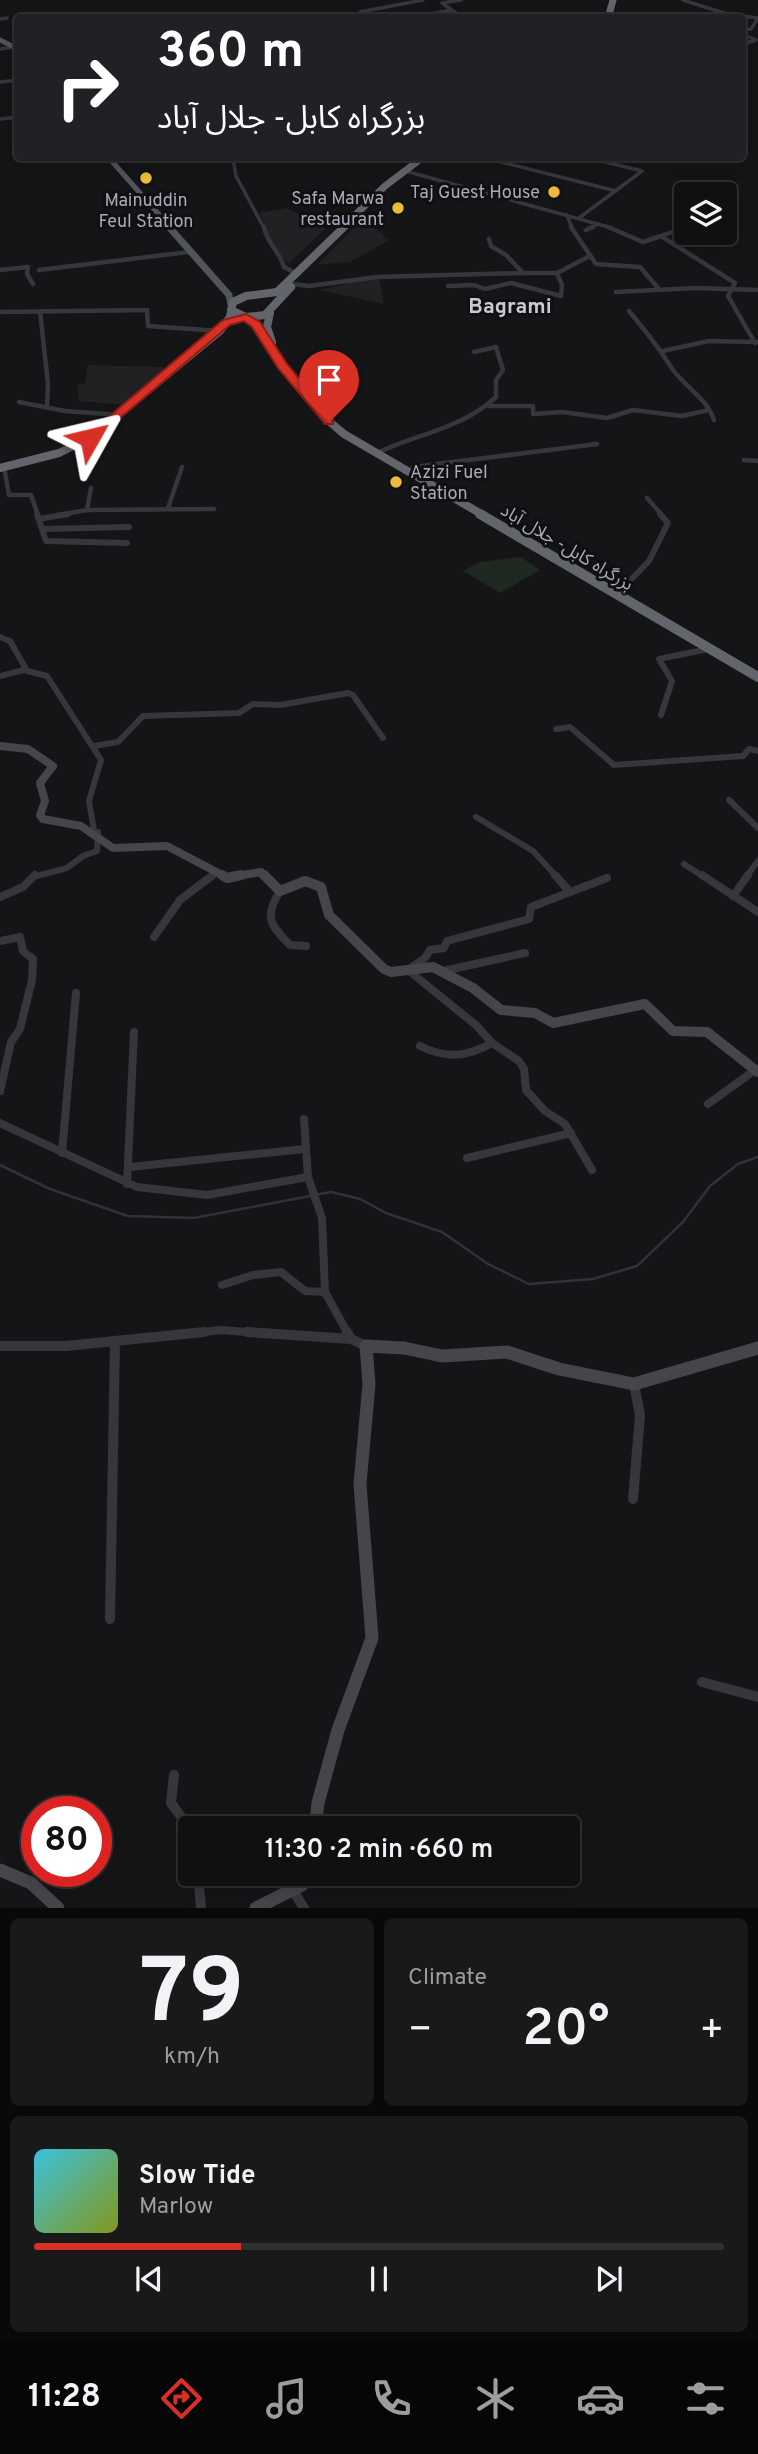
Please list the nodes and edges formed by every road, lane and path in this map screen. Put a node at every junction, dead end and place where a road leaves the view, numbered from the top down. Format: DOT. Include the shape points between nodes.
graph roads {
  1 [pos="423,0"];
  2 [pos="434,0"];
  3 [pos="461,0"];
  4 [pos="683,0"];
  5 [pos="442,3"];
  6 [pos="451,10"];
  7 [pos="360,12"];
  8 [pos="433,14"];
  9 [pos="457,14"];
  10 [pos="733,14"];
  11 [pos="7,18"];
  12 [pos="758,18"];
  13 [pos="0,19"];
  14 [pos="746,31"];
  15 [pos="746,34"];
  16 [pos="746,43"];
  17 [pos="112,161"];
  18 [pos="234,161"];
  19 [pos="418,161"];
  20 [pos="424,161"];
  21 [pos="497,161"];
  22 [pos="601,161"];
  23 [pos="409,172"];
  24 [pos="616,191"];
  25 [pos="567,215"];
  26 [pos="579,218"];
  27 [pos="600,223"];
  28 [pos="586,230"];
  29 [pos="674,231"];
  30 [pos="661,236"];
  31 [pos="489,239"];
  32 [pos="189,252"];
  33 [pos="590,256"];
  34 [pos="0,270"];
  35 [pos="39,270"];
  36 [pos="523,273"];
  37 [pos="557,273"];
  38 [pos="297,274"];
  39 [pos="33,284"];
  40 [pos="293,284"];
  41 [pos="448,286"];
  42 [pos="657,288"];
  43 [pos="733,288"];
  44 [pos="758,290"];
  45 [pos="225,291"];
  46 [pos="615,292"];
  47 [pos="246,296"];
  48 [pos="258,296"];
  49 [pos="0,303"];
  50 [pos="231,308"];
  51 [pos="40,311"];
  52 [pos="272,311"];
  53 [pos="629,311"];
  54 [pos="1,312"];
  55 [pos="248,317"];
  56 [pos="223,327"];
  57 [pos="757,342"];
  58 [pos="663,351"];
  59 [pos="474,352"];
  60 [pos="285,365"];
  61 [pos="19,402"];
  62 [pos="47,406"];
  63 [pos="489,406"];
  64 [pos="709,410"];
  65 [pos="120,415"];
  66 [pos="714,420"];
  67 [pos="597,443"];
  68 [pos="379,452"];
  69 [pos="744,460"];
  70 [pos="758,461"];
  71 [pos="182,467"];
  72 [pos="413,467"];
  73 [pos="2,468"];
  74 [pos="91,488"];
  75 [pos="647,498"];
  76 [pos="168,508"];
  77 [pos="214,509"];
  78 [pos="87,510"];
  79 [pos="39,519"];
  80 [pos="129,527"];
  81 [pos="42,529"];
  82 [pos="127,543"];
  83 [pos="547,549"];
  84 [pos="615,588"];
  85 [pos="693,636"];
  86 [pos="0,638"];
  87 [pos="709,649"];
  88 [pos="24,670"];
  89 [pos="758,670"];
  90 [pos="0,676"];
  91 [pos="758,677"];
  92 [pos="661,715"];
  93 [pos="556,729"];
  94 [pos="383,738"];
  95 [pos="0,746"];
  96 [pos="94,746"];
  97 [pos="758,751"];
  98 [pos="729,800"];
  99 [pos="476,817"];
  100 [pos="758,828"];
  101 [pos="96,831"];
  102 [pos="758,861"];
  103 [pos="684,864"];
  104 [pos="217,873"];
  105 [pos="607,878"];
  106 [pos="280,891"];
  107 [pos="569,891"];
  108 [pos="733,896"];
  109 [pos="0,897"];
  110 [pos="758,912"];
  111 [pos="154,937"];
  112 [pos="0,940"];
  113 [pos="306,946"];
  114 [pos="525,953"];
  115 [pos="408,970"];
  116 [pos="442,971"];
  117 [pos="76,993"];
  118 [pos="134,1032"];
  119 [pos="492,1043"];
  120 [pos="420,1046"];
  121 [pos="757,1071"];
  122 [pos="0,1091"];
  123 [pos="708,1104"];
  124 [pos="304,1119"];
  125 [pos="0,1123"];
  126 [pos="571,1133"];
  127 [pos="305,1149"];
  128 [pos="62,1153"];
  129 [pos="467,1158"];
  130 [pos="130,1167"];
  131 [pos="592,1170"];
  132 [pos="307,1177"];
  133 [pos="127,1184"];
  134 [pos="222,1285"];
  135 [pos="325,1292"];
  136 [pos="351,1339"];
  137 [pos="115,1341"];
  138 [pos="0,1346"];
  139 [pos="366,1346"];
  140 [pos="758,1348"];
  141 [pos="634,1384"];
  142 [pos="633,1499"];
  143 [pos="110,1619"];
  144 [pos="702,1682"];
  145 [pos="758,1697"];
  146 [pos="174,1775"];
  147 [pos="181,1816"];
  148 [pos="316,1816"];
  149 [pos="0,1870"];
  150 [pos="199,1886"];
  151 [pos="300,1886"];
  152 [pos="293,1890"];
  153 [pos="58,1908"];
  154 [pos="201,1908"];
  155 [pos="256,1908"];
  156 [pos="304,1908"];
  1 -- 7 [label="street"];
  2 -- 5 [label="street"];
  3 -- 5 [label="street"];
  4 -- 10 [label="street"];
  5 -- 6 [label="street"];
  6 -- 8 [label="street"];
  6 -- 9 [label="street"];
  11 -- 13 [label="street"];
  12 -- 14 [label="street"];
  15 -- 16 [label="street" via="756,40"];
  17 -- 32 [label="main road"];
  18 -- 38 [label="street" via="236,176 263,222 265,236 284,267"];
  19 -- 38 [label="highway" via="385,186"];
  20 -- 23 [label="highway"];
  21 -- 24 [label="street"];
  22 -- 24 [label="street" via="642,171"];
  23 -- 25 [label="street"];
  23 -- 40 [label="highway" via="377,198"];
  24 -- 26 [label="street"];
  25 -- 26 [label="street"];
  25 -- 33 [label="street" via="568,225"];
  26 -- 27 [label="street"];
  27 -- 28 [label="street"];
  27 -- 30 [label="street" via="643,242"];
  29 -- 30 [label="street"];
  30 -- 43 [label="street" via="735,283"];
  31 -- 36 [label="street" via="491,246"];
  32 -- 35 [label="street"];
  32 -- 45 [label="main road"];
  33 -- 37 [label="street"];
  33 -- 42 [label="street" via="599,265 642,268"];
  34 -- 39 [label="street" via="28,267"];
  36 -- 37 [label="street"];
  36 -- 40 [label="street"];
  37 -- 41 [label="street" via="561,296 511,283 485,289"];
  38 -- 48 [label="highway" via="277,292"];
  40 -- 52 [label="highway"];
  42 -- 43 [label="street"];
  42 -- 46 [label="street"];
  43 -- 44 [label="street"];
  43 -- 57 [label="street" via="728,296"];
  45 -- 47 [label="main road"];
  45 -- 50 [label="main road"];
  47 -- 48 [label="highway"];
  47 -- 50 [label="highway"];
  48 -- 52 [label="highway" via="274,303"];
  49 -- 54 [label="street"];
  50 -- 55 [label="highway"];
  50 -- 56 [label="highway"];
  51 -- 54 [label="street"];
  51 -- 56 [label="street" via="147,310 148,326"];
  51 -- 62 [label="street"];
  52 -- 55 [label="highway"];
  52 -- 60 [label="highway, بزرگراه کابل- جلال آباد" via="268,335"];
  53 -- 58 [label="street"];
  55 -- 56 [label="highway"];
  55 -- 60 [label="highway, بزرگراه کابل- جلال آباد"];
  56 -- 65 [label="highway"];
  57 -- 58 [label="street" via="709,341"];
  58 -- 64 [label="street" via="669,365"];
  59 -- 63 [label="street" via="496,347 503,370"];
  60 -- 68 [label="highway, بزرگراه کابل- جلال آباد" via="329,422"];
  61 -- 62 [label="street"];
  62 -- 65 [label="street"];
  63 -- 64 [label="street" via="533,406 533,414 562,412 607,418 633,410 682,416"];
  63 -- 68 [label="street" via="468,420 402,440"];
  64 -- 66 [label="street"];
  65 -- 73 [label="highway" via="76,446"];
  67 -- 72 [label="street"];
  68 -- 72 [label="highway, بزرگراه کابل- جلال آباد"];
  68 -- 83 [label="highway, بزرگراه کابل- جلال آباد"];
  69 -- 70 [label="street"];
  71 -- 76 [label="street"];
  72 -- 83 [label="highway, بزرگراه کابل- جلال آباد"];
  73 -- 79 [label="street" via="9,495 31,495"];
  74 -- 78 [label="street"];
  75 -- 84 [label="street" via="667,523 649,561"];
  76 -- 77 [label="street"];
  76 -- 78 [label="street"];
  78 -- 79 [label="street"];
  79 -- 81 [label="street"];
  80 -- 81 [label="street"];
  81 -- 82 [label="street" via="48,542"];
  83 -- 84 [label="highway, بزرگراه کابل- جلال آباد"];
  84 -- 85 [label="highway, بزرگراه کابل- جلال آباد"];
  85 -- 87 [label="highway, بزرگراه کابل- جلال آباد"];
  85 -- 89 [label="highway, بزرگراه کابل- جلال آباد"];
  86 -- 88 [label="street" via="10,641"];
  87 -- 91 [label="highway, بزرگراه کابل- جلال آباد"];
  87 -- 92 [label="street" via="659,659 672,681"];
  88 -- 90 [label="street"];
  88 -- 96 [label="street" via="47,676"];
  93 -- 97 [label="street" via="570,727 614,765 743,756 749,749"];
  94 -- 96 [label="street" via="348,694 280,705 253,704 239,713 143,716 118,742"];
  95 -- 101 [label="street" via="28,749 52,766 40,783 43,819 82,824"];
  96 -- 101 [label="street" via="101,760 89,801"];
  98 -- 100 [label="street"];
  99 -- 107 [label="street" via="533,851"];
  101 -- 104 [label="street" via="113,848 167,846"];
  101 -- 109 [label="street" via="97,851 67,868 36,874 23,887"];
  102 -- 108 [label="street"];
  103 -- 108 [label="street"];
  104 -- 106 [label="street" via="232,879 261,872"];
  104 -- 111 [label="street" via="192,887 161,920"];
  105 -- 107 [label="street"];
  106 -- 113 [label="street" via="270,907 272,928 290,945"];
  106 -- 115 [label="street" via="301,881 321,887 329,915 361,950 384,969"];
  107 -- 115 [label="street" via="531,907 529,919 447,941"];
  108 -- 110 [label="street"];
  112 -- 122 [label="street" via="21,938 23,951 33,959 33,969"];
  114 -- 116 [label="street"];
  115 -- 116 [label="street" via="429,966"];
  115 -- 119 [label="street"];
  116 -- 121 [label="street" via="501,1010 535,1013 553,1023 645,1004 673,1031 707,1032"];
  117 -- 128 [label="street"];
  118 -- 130 [label="street"];
  119 -- 120 [label="street" via="456,1058"];
  119 -- 126 [label="street" via="519,1061 526,1090"];
  121 -- 123 [label="street"];
  124 -- 127 [label="street"];
  125 -- 128 [label="street"];
  126 -- 129 [label="street"];
  126 -- 131 [label="street"];
  127 -- 130 [label="street"];
  127 -- 132 [label="street"];
  128 -- 133 [label="street"];
  130 -- 133 [label="street"];
  132 -- 133 [label="street" via="206,1195"];
  132 -- 135 [label="street" via="322,1218"];
  134 -- 135 [label="street" via="281,1272 305,1291"];
  135 -- 136 [label="street"];
  136 -- 137 [label="street" via="221,1330"];
  136 -- 139 [label="street"];
  137 -- 138 [label="street"];
  137 -- 143 [label="street"];
  139 -- 141 [label="street" via="442,1356 507,1352 559,1369"];
  139 -- 148 [label="street" via="369,1384 360,1484 372,1638 338,1730"];
  140 -- 141 [label="street"];
  141 -- 142 [label="street" via="640,1415"];
  144 -- 145 [label="street"];
  146 -- 147 [label="street" via="171,1803"];
  149 -- 153 [label="street" via="31,1883"];
  150 -- 154 [label="street"];
  151 -- 152 [label="street"];
  152 -- 155 [label="street"];
  152 -- 156 [label="street"];
}
